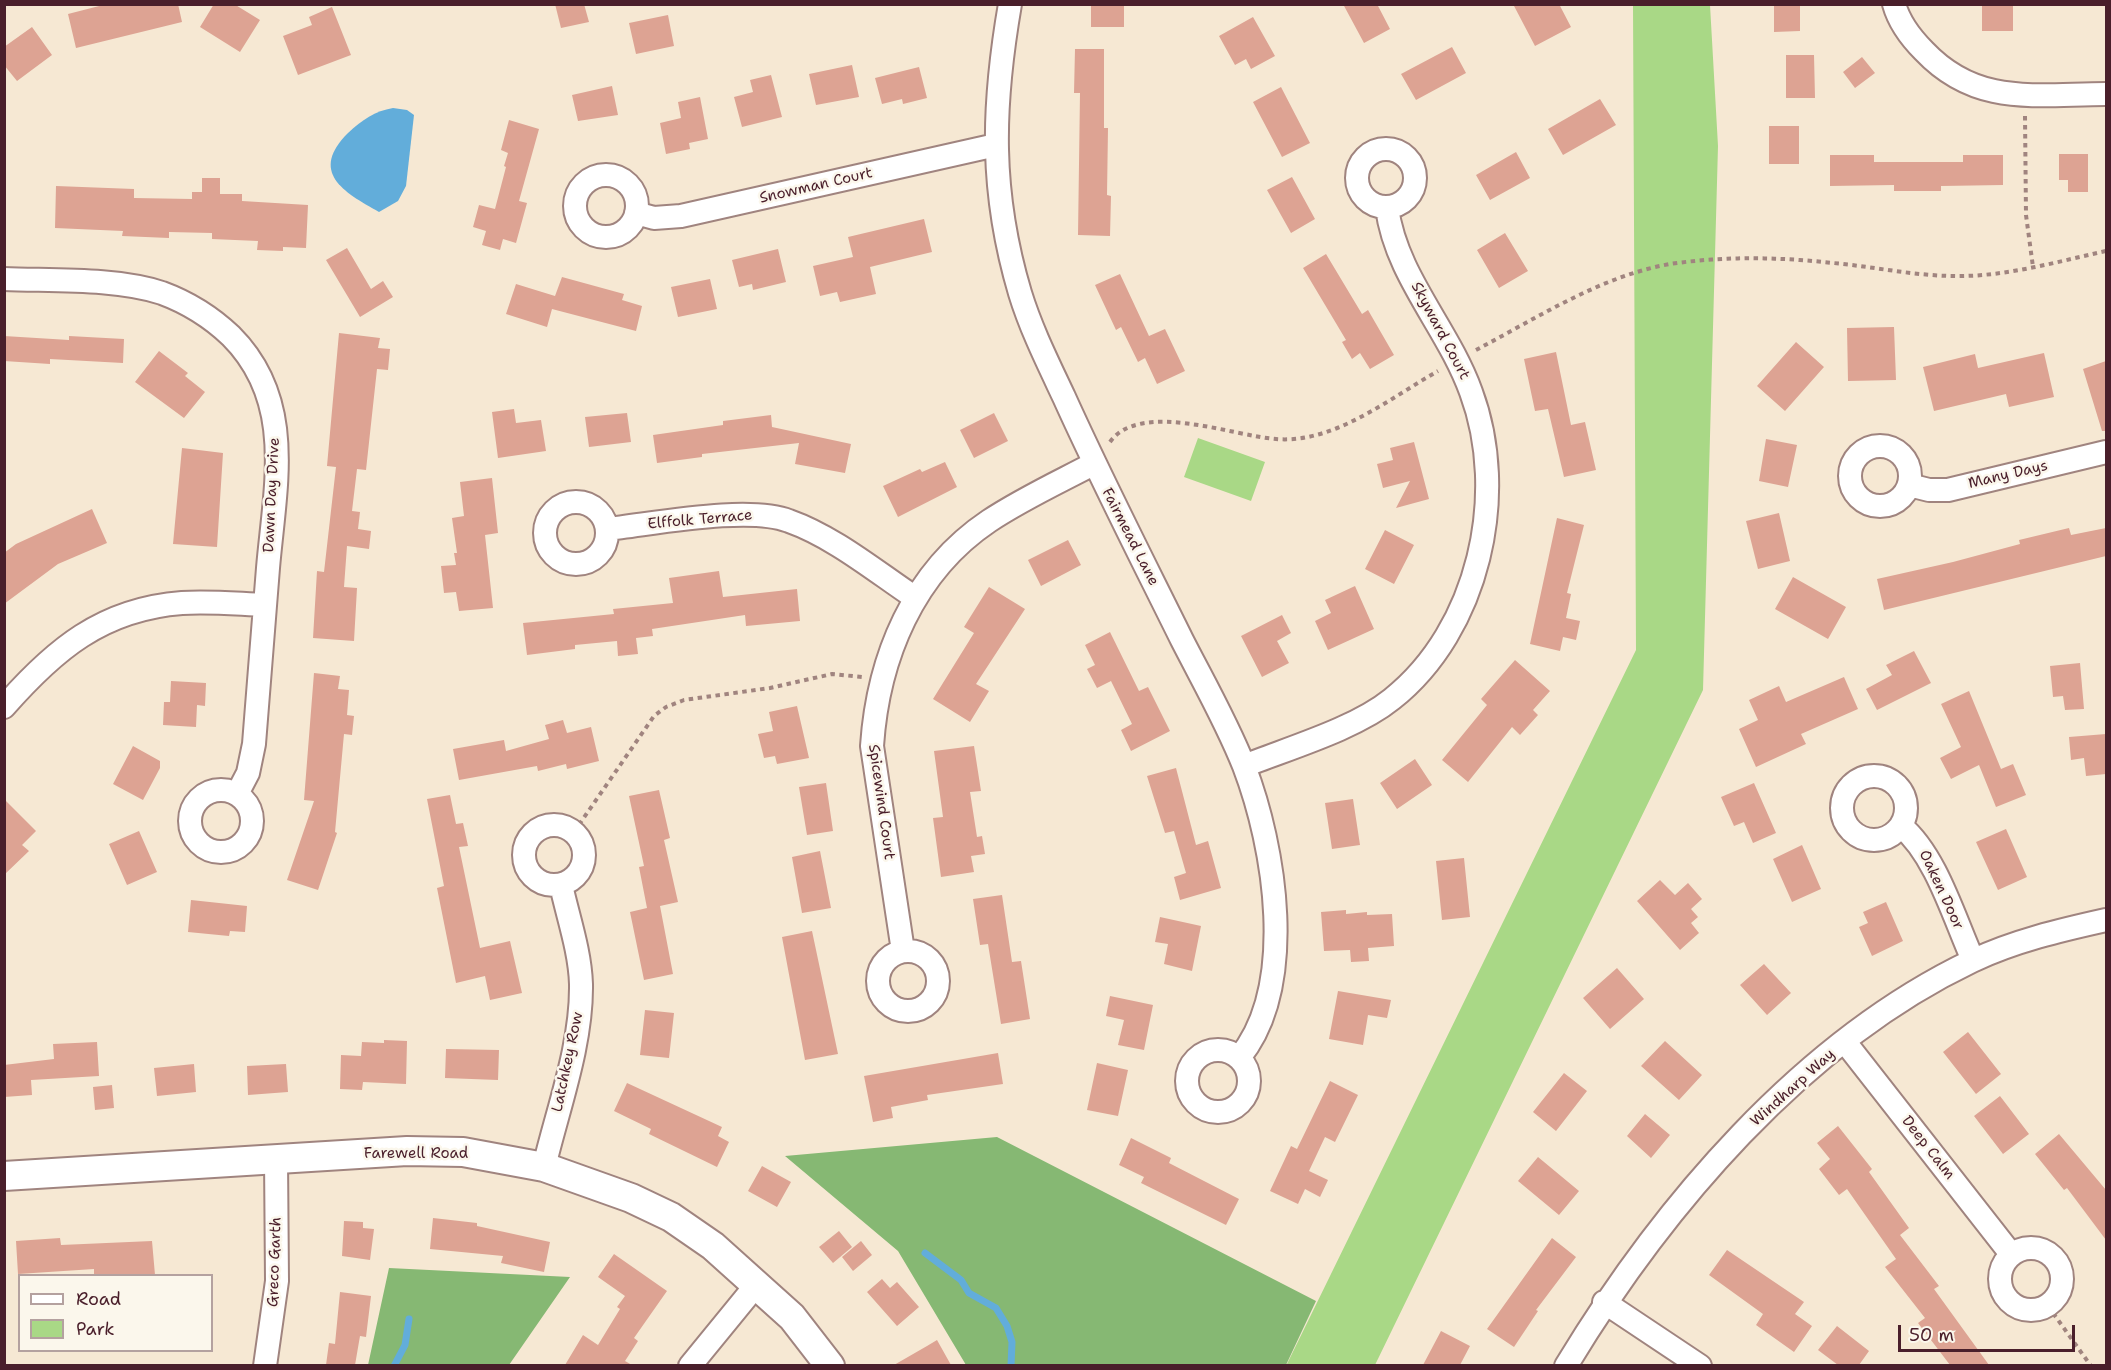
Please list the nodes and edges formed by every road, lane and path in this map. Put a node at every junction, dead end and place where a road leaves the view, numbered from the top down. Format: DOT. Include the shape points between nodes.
graph roads {
  1 [pos="1010,4"];
  2 [pos="1894,4"];
  3 [pos="2025,94"];
  4 [pos="2106,94"];
  5 [pos="996,146"];
  6 [pos="1387,208"];
  7 [pos="636,213"];
  8 [pos="2106,251"];
  9 [pos="2033,267"];
  10 [pos="4,279"];
  11 [pos="1458,360"];
  12 [pos="2106,452"];
  13 [pos="1094,464"];
  14 [pos="1909,485"];
  15 [pos="608,529"];
  16 [pos="914,597"];
  17 [pos="265,605"];
  18 [pos="881,681"];
  19 [pos="4,707"];
  20 [pos="1244,766"];
  21 [pos="237,794"];
  22 [pos="1901,826"];
  23 [pos="574,831"];
  24 [pos="561,885"];
  25 [pos="2106,920"];
  26 [pos="903,951"];
  27 [pos="1973,960"];
  28 [pos="1845,1042"];
  29 [pos="1239,1058"];
  30 [pos="276,1158"];
  31 [pos="544,1167"];
  32 [pos="4,1176"];
  33 [pos="2011,1254"];
  34 [pos="757,1284"];
  35 [pos="1604,1302"];
  36 [pos="2048,1306"];
  37 [pos="265,1365"];
  38 [pos="690,1365"];
  39 [pos="830,1365"];
  40 [pos="1566,1365"];
  41 [pos="1700,1365"];
  42 [pos="2091,1365"];
  1 -- 5 [label="street, Fairmead Lane" via="997,81"];
  2 -- 3 [label="street" via="1904,28 1953,77 1995,93"];
  3 -- 4 [label="street"];
  3 -- 9 [label="path" via="2026,215"];
  5 -- 7 [label="street, Snowman Court" via="681,216 654,218"];
  5 -- 13 [label="street, Fairmead Lane" via="1000,207 1021,297"];
  6 -- 11 [label="street, Skyward Court" via="1400,259"];
  8 -- 9 [label="path"];
  9 -- 11 [label="path" via="1964,276 1910,274 1774,258 1719,258 1668,264 1598,288"];
  10 -- 17 [label="street, Dawn Day Drive" via="95,284 160,293 189,304 216,322 241,347 259,372 272,405 277,435"];
  11 -- 13 [label="path" via="1323,434 1276,439 1175,422 1142,424 1117,431"];
  11 -- 20 [label="street, Skyward Court" via="1479,418 1487,492 1478,561 1451,625 1414,678 1374,712"];
  12 -- 14 [label="street, Many Days" via="1948,490"];
  13 -- 16 [label="street, Spicewind Court" via="987,522 956,549"];
  13 -- 20 [label="street, Fairmead Lane"];
  15 -- 16 [label="street, Elffolk Terrace" via="740,515 788,520 814,532"];
  16 -- 18 [label="street, Spicewind Court"];
  17 -- 19 [label="street" via="182,603 118,617 68,644 38,669"];
  17 -- 21 [label="street, Dawn Day Drive" via="254,744 248,773"];
  18 -- 23 [label="path" via="832,674 771,688 684,700 666,707 654,716"];
  18 -- 26 [label="street, Spicewind Court" via="872,746"];
  20 -- 29 [label="street, Fairmead Lane" via="1268,847 1275,889 1275,928 1264,1014"];
  22 -- 27 [label="street, Oaken Door" via="1916,839 1926,856"];
  23 -- 24 [label="street" via="585,855 573,879"];
  23 -- 24 [label="street" via="562,825 542,827 526,841 526,868 547,885"];
  24 -- 31 [label="street, Latchkey Row" via="581,982 579,1013"];
  25 -- 27 [label="street, Windharp Way" via="2031,938"];
  27 -- 28 [label="street, Windharp Way" via="1923,987"];
  28 -- 33 [label="street, Deep Calm"];
  28 -- 35 [label="street, Windharp Way" via="1780,1096 1735,1141 1668,1218"];
  30 -- 31 [label="street, Farewell Road" via="463,1152"];
  30 -- 32 [label="street, Farewell Road"];
  30 -- 37 [label="street, Greco Garth" via="277,1281"];
  31 -- 34 [label="street, Farewell Road" via="609,1189 671,1217"];
  33 -- 36 [label="street" via="2000,1277 2007,1300 2026,1311"];
  33 -- 36 [label="street" via="2025,1248 2045,1250 2059,1264 2061,1288"];
  34 -- 38 [label="street"];
  34 -- 39 [label="street, Farewell Road" via="792,1317"];
  35 -- 40 [label="street, Windharp Way"];
  35 -- 41 [label="street"];
  36 -- 42 [label="path"];
}
